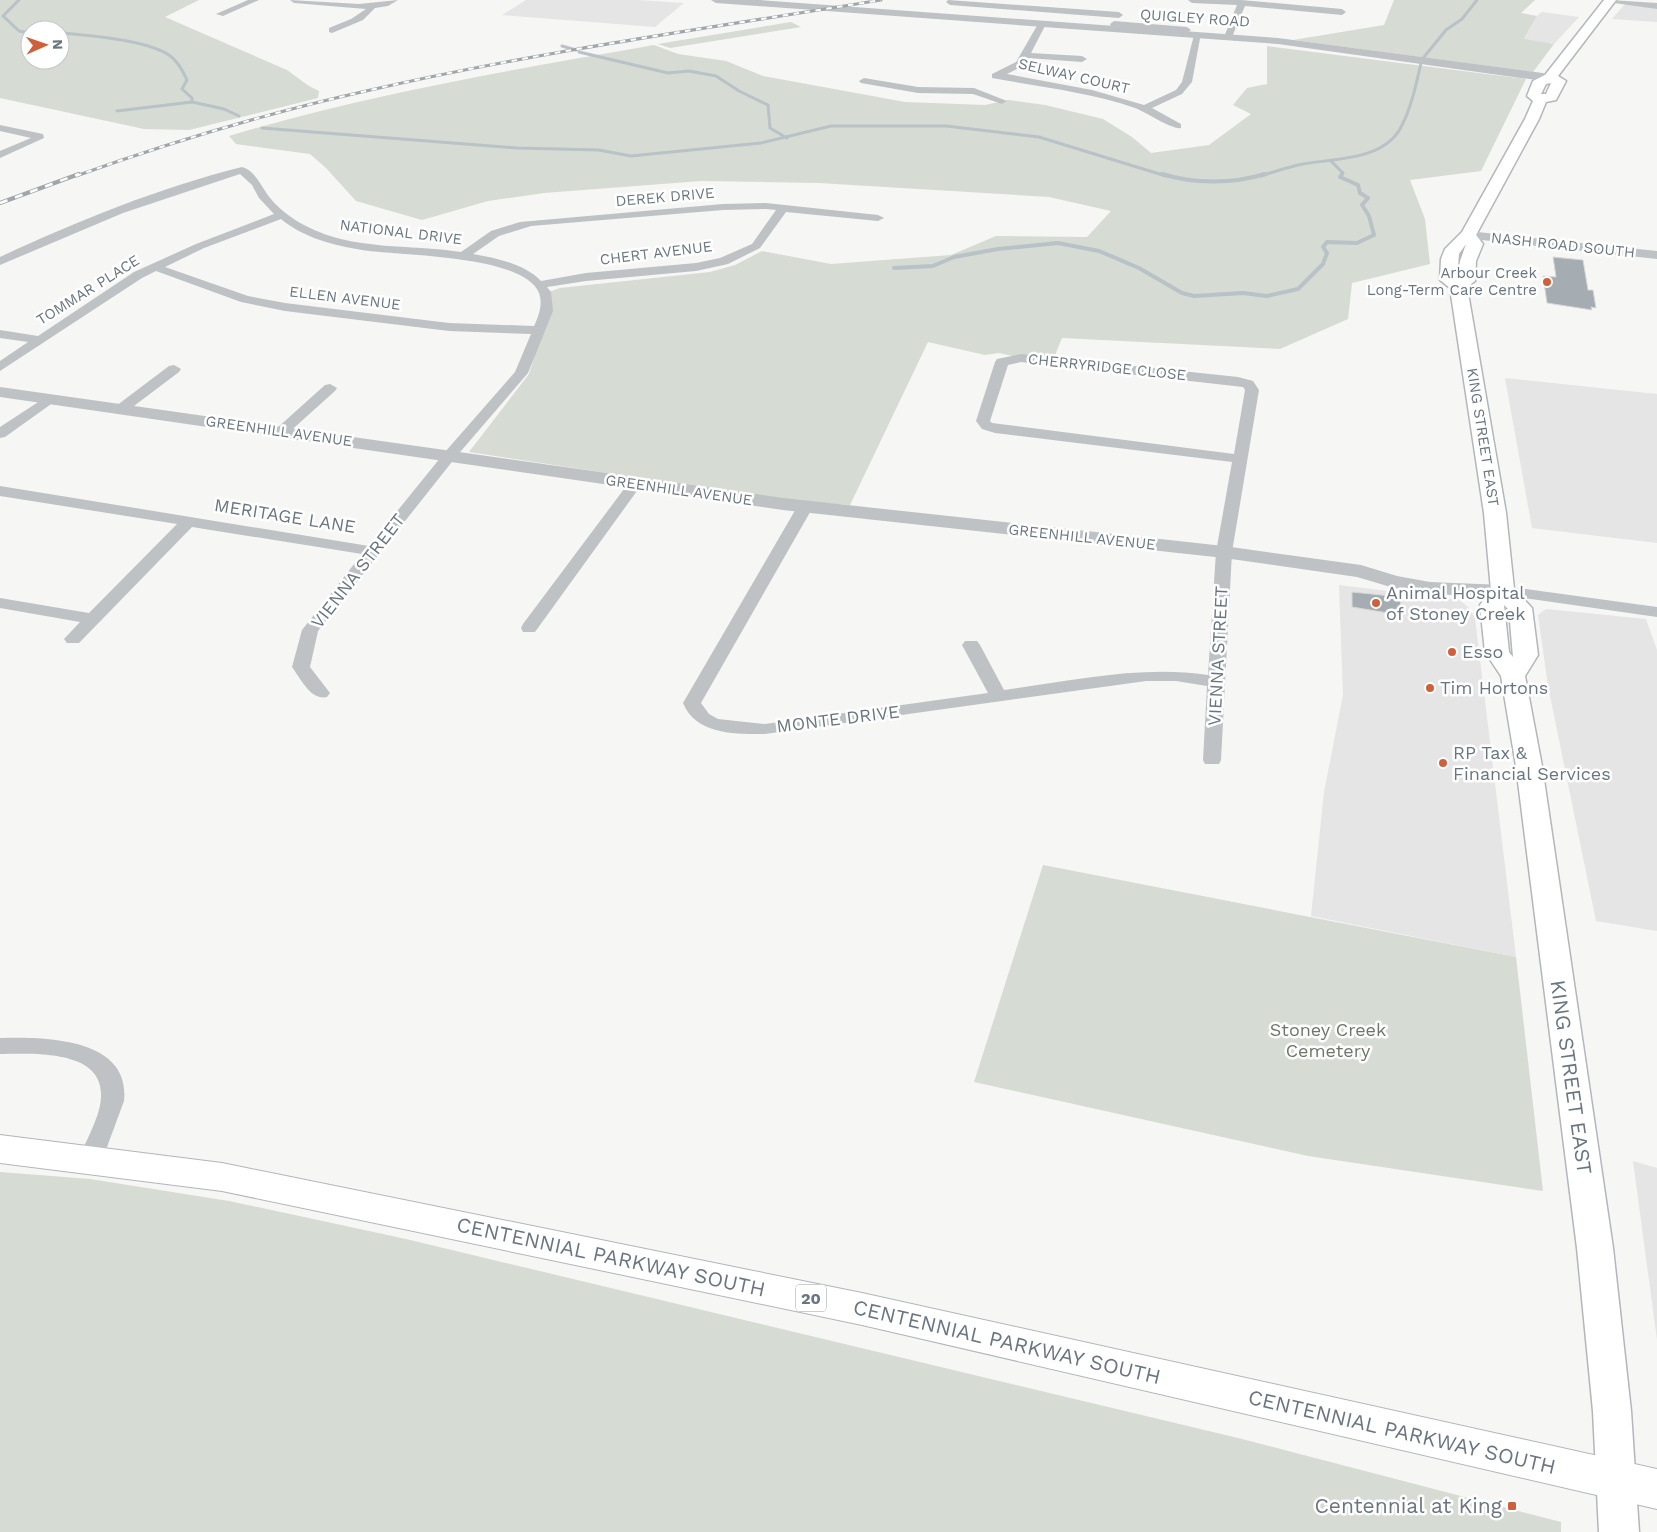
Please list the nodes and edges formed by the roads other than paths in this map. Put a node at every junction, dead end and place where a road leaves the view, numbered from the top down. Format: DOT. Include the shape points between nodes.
graph roads {
  1 [pos="255,0"];
  2 [pos="294,0"];
  3 [pos="394,0"];
  4 [pos="716,0"];
  5 [pos="1087,0"];
  6 [pos="1192,0"];
  7 [pos="1237,0"];
  8 [pos="1610,0"];
  9 [pos="1614,0"];
  10 [pos="733,1"];
  11 [pos="950,2"];
  12 [pos="972,2"];
  13 [pos="372,6"];
  14 [pos="1657,6"];
  15 [pos="1064,11"];
  16 [pos="1081,12"];
  17 [pos="220,14"];
  18 [pos="1340,23"];
  19 [pos="1042,24"];
  20 [pos="1055,24"];
  21 [pos="1113,26"];
  22 [pos="332,30"];
  23 [pos="1186,30"];
  24 [pos="1198,35"];
  25 [pos="1228,37"];
  26 [pos="1026,55"];
  27 [pos="1082,59"];
  28 [pos="998,75"];
  29 [pos="1550,78"];
  30 [pos="864,81"];
  31 [pos="974,90"];
  32 [pos="1002,101"];
  33 [pos="1144,108"];
  34 [pos="1177,126"];
  35 [pos="0,128"];
  36 [pos="39,138"];
  37 [pos="0,155"];
  38 [pos="783,208"];
  39 [pos="282,214"];
  40 [pos="878,218"];
  41 [pos="1468,235"];
  42 [pos="1657,255"];
  43 [pos="464,256"];
  44 [pos="0,261"];
  45 [pos="154,267"];
  46 [pos="539,285"];
  47 [pos="538,330"];
  48 [pos="0,334"];
  49 [pos="40,340"];
  50 [pos="0,367"];
  51 [pos="174,370"];
  52 [pos="330,388"];
  53 [pos="0,392"];
  54 [pos="49,399"];
  55 [pos="121,409"];
  56 [pos="281,432"];
  57 [pos="0,434"];
  58 [pos="450,455"];
  59 [pos="1241,460"];
  60 [pos="635,484"];
  61 [pos="0,491"];
  62 [pos="805,507"];
  63 [pos="190,521"];
  64 [pos="373,551"];
  65 [pos="1224,552"];
  66 [pos="1503,591"];
  67 [pos="0,603"];
  68 [pos="1657,612"];
  69 [pos="93,619"];
  70 [pos="529,628"];
  71 [pos="73,639"];
  72 [pos="971,645"];
  73 [pos="1217,682"];
  74 [pos="321,693"];
  75 [pos="999,698"];
  76 [pos="1212,760"];
  77 [pos="0,1046"];
  78 [pos="0,1149"];
  79 [pos="90,1158"];
  80 [pos="1616,1480"];
  81 [pos="1657,1489"];
  82 [pos="1619,1532"];
  1 -- 17 [label="street"];
  2 -- 13 [label="street"];
  3 -- 13 [label="street"];
  4 -- 10 [label="street, QUIGLEY ROAD"];
  5 -- 16 [label="street"];
  6 -- 7 [label="street" via="1236,3"];
  8 -- 29 [label="main road"];
  9 -- 14 [label="street"];
  10 -- 19 [label="street, QUIGLEY ROAD"];
  11 -- 12 [label="street"];
  12 -- 15 [label="street"];
  13 -- 22 [label="street"];
  15 -- 16 [label="street"];
  15 -- 20 [label="street"];
  16 -- 21 [label="street" via="1120,11"];
  18 -- 25 [label="street" via="1345,9 1242,3"];
  19 -- 20 [label="street, QUIGLEY ROAD"];
  19 -- 26 [label="street"];
  20 -- 21 [label="street, QUIGLEY ROAD"];
  21 -- 23 [label="street"];
  21 -- 24 [label="street, QUIGLEY ROAD"];
  24 -- 25 [label="street, QUIGLEY ROAD"];
  24 -- 33 [label="street, SELWAY COURT" via="1187,82 1179,92"];
  25 -- 29 [label="street, QUIGLEY ROAD"];
  26 -- 27 [label="street"];
  26 -- 28 [label="street" via="1020,64"];
  28 -- 31 [label="street" via="978,84"];
  28 -- 33 [label="street, SELWAY COURT"];
  29 -- 41 [label="main road" via="1559,81 1551,98 1540,99"];
  30 -- 31 [label="street" via="918,90"];
  31 -- 32 [label="street"];
  33 -- 34 [label="street, SELWAY COURT"];
  35 -- 36 [label="street"];
  36 -- 37 [label="street"];
  38 -- 40 [label="street, DEREK DRIVE"];
  38 -- 43 [label="street, DEREK DRIVE" via="723,207 520,225 486,236"];
  38 -- 46 [label="street, CHERT AVENUE" via="756,246 724,261"];
  39 -- 43 [label="street, NATIONAL DRIVE" via="312,233 348,244"];
  39 -- 44 [label="street, NATIONAL DRIVE" via="242,170 110,215"];
  39 -- 45 [label="street, TOMMAR PLACE"];
  41 -- 42 [label="street, NASH ROAD SOUTH"];
  41 -- 66 [label="main road, KING STREET EAST" via="1475,244 1468,261 1466,281 1458,284 1495,514"];
  43 -- 46 [label="street, NATIONAL DRIVE" via="507,266"];
  45 -- 47 [label="street, ELLEN AVENUE" via="245,299 285,307 449,327"];
  45 -- 49 [label="street, TOMMAR PLACE"];
  46 -- 47 [label="street" via="545,290 547,307"];
  47 -- 58 [label="street" via="521,373"];
  48 -- 49 [label="street"];
  49 -- 50 [label="street, TOMMAR PLACE"];
  51 -- 55 [label="street"];
  52 -- 56 [label="street"];
  53 -- 54 [label="street, GREENHILL AVENUE"];
  54 -- 55 [label="street, GREENHILL AVENUE"];
  54 -- 57 [label="street"];
  55 -- 56 [label="street, GREENHILL AVENUE"];
  56 -- 58 [label="street, GREENHILL AVENUE"];
  58 -- 60 [label="street, GREENHILL AVENUE"];
  58 -- 64 [label="street, VIENNA STREET"];
  59 -- 59 [label="street, CHERRYRIDGE CLOSE" via="1252,390 1248,384 1238,381 1010,359 1002,362 984,420 987,426 995,429"];
  59 -- 65 [label="street, CHERRYRIDGE CLOSE"];
  60 -- 62 [label="street, GREENHILL AVENUE"];
  60 -- 70 [label="street"];
  61 -- 63 [label="street, MERITAGE LANE"];
  62 -- 65 [label="street, GREENHILL AVENUE"];
  62 -- 75 [label="street, MONTE DRIVE" via="692,702 694,711 703,719 721,725 765,729"];
  63 -- 64 [label="street, MERITAGE LANE"];
  63 -- 69 [label="street"];
  64 -- 74 [label="street, VIENNA STREET" via="310,630 301,667"];
  65 -- 66 [label="street, GREENHILL AVENUE" via="1361,571 1379,580 1467,592"];
  65 -- 73 [label="street, VIENNA STREET"];
  66 -- 68 [label="street"];
  66 -- 80 [label="main road, KING STREET EAST" via="1492,605 1495,631 1498,652 1513,676 1529,766 1595,1248"];
  67 -- 69 [label="street"];
  69 -- 71 [label="street"];
  72 -- 75 [label="street"];
  73 -- 75 [label="street, MONTE DRIVE" via="1176,676 1146,676"];
  73 -- 76 [label="street, VIENNA STREET"];
  77 -- 79 [label="street" via="80,1052 94,1059 107,1074 112,1086 111,1106"];
  78 -- 79 [label="main road, CENTENNIAL PARKWAY SOUTH / 20"];
  79 -- 80 [label="main road, CENTENNIAL PARKWAY SOUTH / 20" via="222,1176 862,1309"];
  80 -- 81 [label="main road, CENTENNIAL PARKWAY SOUTH / 20"];
  80 -- 82 [label="main road, KING STREET EAST"];
}
